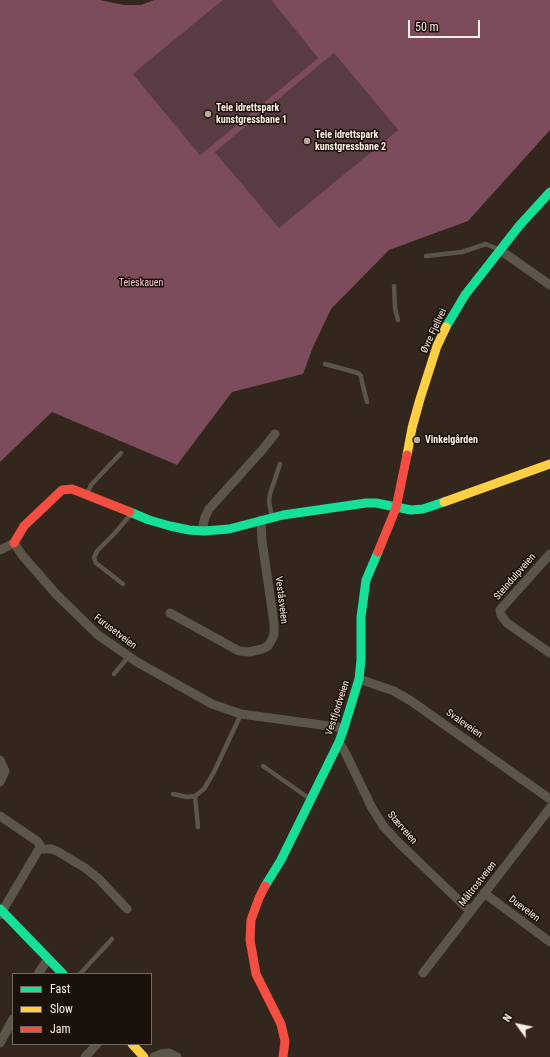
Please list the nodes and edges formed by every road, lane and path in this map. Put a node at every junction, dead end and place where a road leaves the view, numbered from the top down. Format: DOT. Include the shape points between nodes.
graph roads {
  1 [pos="550,192"];
  2 [pos="500,250"];
  3 [pos="426,256"];
  4 [pos="550,285"];
  5 [pos="394,286"];
  6 [pos="398,320"];
  7 [pos="325,364"];
  8 [pos="367,402"];
  9 [pos="275,434"];
  10 [pos="121,453"];
  11 [pos="280,464"];
  12 [pos="550,464"];
  13 [pos="87,494"];
  14 [pos="396,508"];
  15 [pos="132,512"];
  16 [pos="272,517"];
  17 [pos="261,520"];
  18 [pos="204,531"];
  19 [pos="14,543"];
  20 [pos="0,550"];
  21 [pos="550,554"];
  22 [pos="122,584"];
  23 [pos="170,613"];
  24 [pos="550,653"];
  25 [pos="129,656"];
  26 [pos="114,674"];
  27 [pos="359,679"];
  28 [pos="241,714"];
  29 [pos="344,728"];
  30 [pos="339,742"];
  31 [pos="0,760"];
  32 [pos="263,766"];
  33 [pos="0,782"];
  34 [pos="172,794"];
  35 [pos="195,796"];
  36 [pos="550,798"];
  37 [pos="310,799"];
  38 [pos="550,808"];
  39 [pos="0,816"];
  40 [pos="198,827"];
  41 [pos="39,850"];
  42 [pos="484,893"];
  43 [pos="127,909"];
  44 [pos="470,911"];
  45 [pos="1,912"];
  46 [pos="112,939"];
  47 [pos="550,942"];
  48 [pos="48,959"];
  49 [pos="39,973"];
  50 [pos="62,973"];
  51 [pos="81,973"];
  52 [pos="423,973"];
  53 [pos="12,1021"];
  54 [pos="0,1042"];
  55 [pos="96,1045"];
  56 [pos="133,1045"];
  57 [pos="85,1057"];
  58 [pos="144,1057"];
  59 [pos="154,1057"];
  60 [pos="177,1057"];
  61 [pos="282,1057"];
  1 -- 2 [label="street, Øvre Fjellvei" via="518,226"];
  2 -- 3 [label="lane" via="486,244 462,252"];
  2 -- 4 [label="street"];
  2 -- 14 [label="street, Øvre Fjellvei" via="465,295 437,346 412,428"];
  5 -- 6 [label="lane"];
  7 -- 8 [label="lane" via="358,373"];
  9 -- 18 [label="street" via="209,509 205,517"];
  10 -- 13 [label="lane" via="91,485"];
  11 -- 16 [label="lane" via="270,494"];
  12 -- 14 [label="street" via="428,507 411,510"];
  13 -- 15 [label="street"];
  13 -- 19 [label="street" via="72,489 62,490 24,526"];
  14 -- 16 [label="street" via="366,503"];
  14 -- 27 [label="street, Vestfjordveien" via="366,580 360,617"];
  15 -- 18 [label="street" via="170,526"];
  15 -- 22 [label="lane" via="97,551 94,558 96,563"];
  16 -- 17 [label="street"];
  17 -- 18 [label="street" via="229,529"];
  17 -- 23 [label="street, Veståsveien" via="274,623 274,635 268,646 262,650 249,652 239,650"];
  19 -- 20 [label="street"];
  19 -- 25 [label="street, Furusetveien" via="83,621 98,635"];
  21 -- 24 [label="street, Steindulpveien" via="500,610 507,623"];
  25 -- 26 [label="lane"];
  25 -- 28 [label="street, Furusetveien" via="212,704"];
  27 -- 29 [label="street, Vestfjordveien"];
  27 -- 36 [label="street, Svaleveien" via="394,690 412,701"];
  28 -- 29 [label="street, Furusetveien"];
  28 -- 35 [label="lane" via="214,772 204,789"];
  29 -- 30 [label="street, Vestfjordveien"];
  30 -- 37 [label="street, Vestfjordveien"];
  30 -- 44 [label="street, Stærveien" via="384,827"];
  31 -- 33 [label="street" via="5,771"];
  32 -- 37 [label="lane"];
  34 -- 35 [label="lane"];
  35 -- 40 [label="lane"];
  37 -- 61 [label="street, Vestfjordveien" via="281,860 259,898 251,920 252,962 280,1024 285,1041"];
  38 -- 42 [label="street, Måltrostveien"];
  39 -- 41 [label="street" via="38,841"];
  41 -- 43 [label="street" via="51,849 80,864 99,879"];
  41 -- 45 [label="street"];
  42 -- 44 [label="street, Måltrostveien"];
  42 -- 47 [label="street, Dueveien"];
  44 -- 52 [label="street, Måltrostveien"];
  45 -- 48 [label="street"];
  46 -- 51 [label="lane"];
  48 -- 49 [label="street"];
  48 -- 50 [label="street"];
  53 -- 54 [label="street"];
  55 -- 57 [label="street"];
  56 -- 58 [label="street"];
  59 -- 60 [label="street" via="162,1054"];
}
